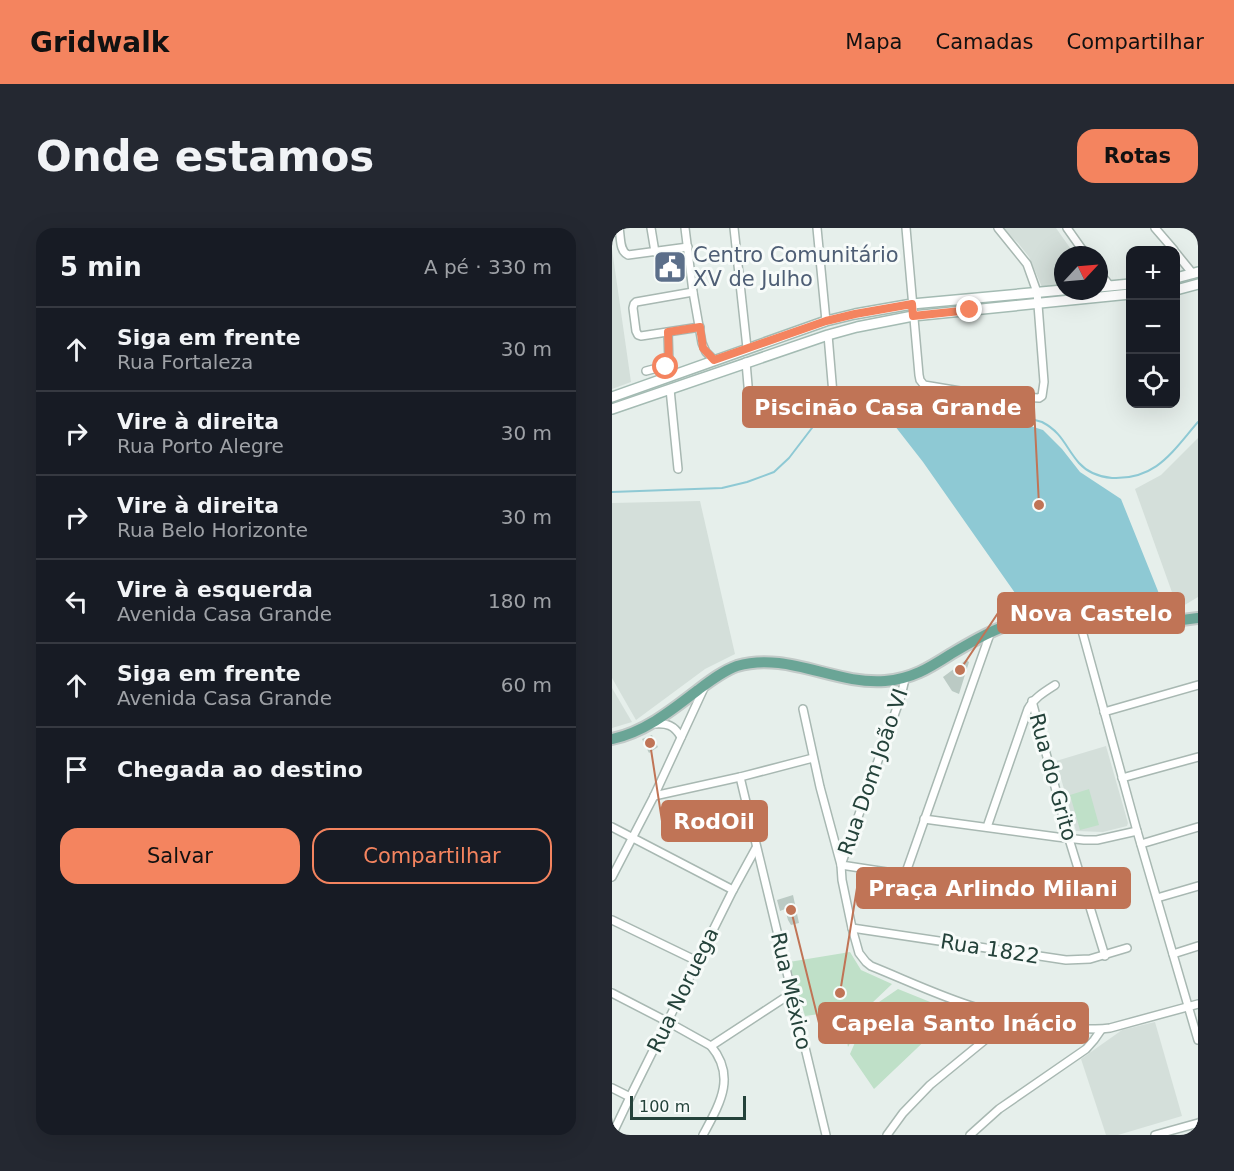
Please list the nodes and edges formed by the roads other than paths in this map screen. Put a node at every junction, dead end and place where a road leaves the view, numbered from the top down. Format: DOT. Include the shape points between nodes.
graph roads {
  1 [pos="619,228"];
  2 [pos="651,228"];
  3 [pos="685,228"];
  4 [pos="734,228"];
  5 [pos="817,228"];
  6 [pos="906,228"];
  7 [pos="998,228"];
  8 [pos="1067,228"];
  9 [pos="1155,228"];
  10 [pos="1080,246"];
  11 [pos="1170,246"];
  12 [pos="688,247"];
  13 [pos="655,252"];
  14 [pos="1180,257"];
  15 [pos="1196,273"];
  16 [pos="1180,277"];
  17 [pos="1108,283"];
  18 [pos="1126,284"];
  19 [pos="1198,284"];
  20 [pos="1110,286"];
  21 [pos="1180,289"];
  22 [pos="1054,291"];
  23 [pos="693,292"];
  24 [pos="1037,292"];
  25 [pos="1126,294"];
  26 [pos="1038,303"];
  27 [pos="912,304"];
  28 [pos="913,316"];
  29 [pos="826,321"];
  30 [pos="700,327"];
  31 [pos="668,332"];
  32 [pos="828,334"];
  33 [pos="747,348"];
  34 [pos="714,360"];
  35 [pos="746,362"];
  36 [pos="646,371"];
  37 [pos="670,389"];
  38 [pos="833,394"];
  39 [pos="612,397"];
  40 [pos="612,410"];
  41 [pos="751,420"];
  42 [pos="678,469"];
  43 [pos="1078,616"];
  44 [pos="1198,618"];
  45 [pos="990,634"];
  46 [pos="905,679"];
  47 [pos="705,685"];
  48 [pos="1055,685"];
  49 [pos="1198,685"];
  50 [pos="1032,701"];
  51 [pos="803,709"];
  52 [pos="1104,712"];
  53 [pos="651,724"];
  54 [pos="681,736"];
  55 [pos="612,739"];
  56 [pos="1198,757"];
  57 [pos="813,758"];
  58 [pos="740,777"];
  59 [pos="1122,778"];
  60 [pos="654,796"];
  61 [pos="924,819"];
  62 [pos="612,827"];
  63 [pos="987,827"];
  64 [pos="1198,827"];
  65 [pos="1137,831"];
  66 [pos="632,838"];
  67 [pos="1069,839"];
  68 [pos="1141,844"];
  69 [pos="757,847"];
  70 [pos="841,865"];
  71 [pos="905,875"];
  72 [pos="612,877"];
  73 [pos="1198,886"];
  74 [pos="733,890"];
  75 [pos="1157,898"];
  76 [pos="1089,903"];
  77 [pos="612,920"];
  78 [pos="852,928"];
  79 [pos="1198,946"];
  80 [pos="1127,948"];
  81 [pos="1173,954"];
  82 [pos="1105,956"];
  83 [pos="698,962"];
  84 [pos="612,993"];
  85 [pos="792,993"];
  86 [pos="1198,1004"];
  87 [pos="1188,1007"];
  88 [pos="1013,1017"];
  89 [pos="668,1022"];
  90 [pos="1101,1030"];
  91 [pos="1198,1040"];
  92 [pos="711,1046"];
  93 [pos="612,1088"];
  94 [pos="630,1097"];
  95 [pos="1198,1124"];
  96 [pos="612,1135"];
  97 [pos="703,1135"];
  98 [pos="826,1135"];
  99 [pos="887,1135"];
  100 [pos="970,1135"];
  101 [pos="1155,1135"];
  1 -- 13 [label="street" via="625,254"];
  2 -- 13 [label="street"];
  3 -- 12 [label="street"];
  4 -- 33 [label="street"];
  5 -- 29 [label="street"];
  6 -- 27 [label="street"];
  7 -- 24 [label="street" via="1028,264"];
  8 -- 10 [label="street"];
  9 -- 11 [label="street"];
  12 -- 13 [label="street"];
  12 -- 23 [label="street"];
  14 -- 15 [label="street"];
  15 -- 16 [label="main road"];
  17 -- 20 [label="street"];
  18 -- 20 [label="main road"];
  19 -- 21 [label="main road"];
  22 -- 24 [label="main road"];
  23 -- 30 [label="street"];
  23 -- 31 [label="street" via="634,304 636,333 641,336"];
  24 -- 26 [label="street"];
  24 -- 27 [label="main road"];
  25 -- 26 [label="main road"];
  26 -- 28 [label="main road"];
  26 -- 28 [label="street" via="1044,382 1039,398 984,395 924,384 919,375"];
  27 -- 28 [label="street"];
  27 -- 29 [label="main road"];
  28 -- 32 [label="main road"];
  29 -- 33 [label="main road"];
  30 -- 31 [label="street"];
  30 -- 34 [label="street" via="703,348"];
  31 -- 36 [label="street" via="669,363"];
  32 -- 35 [label="main road"];
  32 -- 38 [label="street"];
  33 -- 34 [label="main road"];
  34 -- 39 [label="main road"];
  35 -- 37 [label="main road"];
  35 -- 41 [label="street"];
  37 -- 40 [label="main road"];
  37 -- 42 [label="street"];
  43 -- 44 [label="main road" via="1139,622"];
  43 -- 45 [label="main road" via="1021,621"];
  43 -- 52 [label="street"];
  45 -- 46 [label="main road"];
  45 -- 61 [label="street"];
  46 -- 47 [label="main road" via="866,681 766,663 737,666"];
  46 -- 70 [label="street, Rua Dom João VI"];
  47 -- 53 [label="main road"];
  47 -- 54 [label="street"];
  48 -- 50 [label="street"];
  49 -- 52 [label="street"];
  50 -- 63 [label="street"];
  50 -- 67 [label="street, Rua do Grito"];
  51 -- 57 [label="street"];
  52 -- 59 [label="street"];
  53 -- 54 [label="street" via="670,725"];
  53 -- 55 [label="main road"];
  54 -- 60 [label="street"];
  56 -- 59 [label="street"];
  57 -- 58 [label="street"];
  57 -- 70 [label="street"];
  58 -- 60 [label="street"];
  58 -- 69 [label="street, Rua México"];
  59 -- 65 [label="street"];
  60 -- 66 [label="street"];
  61 -- 63 [label="street"];
  61 -- 71 [label="street"];
  62 -- 66 [label="street"];
  63 -- 67 [label="street"];
  64 -- 68 [label="street"];
  65 -- 67 [label="street" via="1097,840"];
  65 -- 68 [label="street"];
  66 -- 72 [label="street"];
  66 -- 74 [label="street"];
  67 -- 76 [label="street, Rua do Grito"];
  68 -- 75 [label="street"];
  69 -- 74 [label="street, Rua Noruega"];
  69 -- 85 [label="street, Rua México"];
  70 -- 71 [label="street"];
  70 -- 78 [label="street"];
  71 -- 76 [label="street"];
  73 -- 75 [label="street"];
  74 -- 83 [label="street, Rua Noruega"];
  75 -- 81 [label="street"];
  76 -- 82 [label="street, Rua do Grito"];
  77 -- 83 [label="street"];
  78 -- 82 [label="street, Rua 1822" via="1066,960"];
  78 -- 88 [label="street" via="859,953 871,966 965,1004"];
  79 -- 81 [label="street"];
  80 -- 82 [label="street, Rua 1822"];
  81 -- 87 [label="street"];
  83 -- 89 [label="street, Rua Noruega"];
  84 -- 89 [label="street"];
  85 -- 92 [label="street"];
  85 -- 98 [label="street, Rua México"];
  86 -- 87 [label="street"];
  87 -- 90 [label="street"];
  87 -- 91 [label="street"];
  88 -- 90 [label="street"];
  88 -- 99 [label="street" via="930,1085"];
  89 -- 92 [label="street"];
  89 -- 94 [label="street, Rua Noruega"];
  90 -- 100 [label="street" via="1086,1049 999,1109"];
  92 -- 97 [label="street" via="724,1067 723,1089"];
  93 -- 94 [label="street"];
  94 -- 96 [label="street, Rua Noruega"];
  95 -- 101 [label="street"];
}
